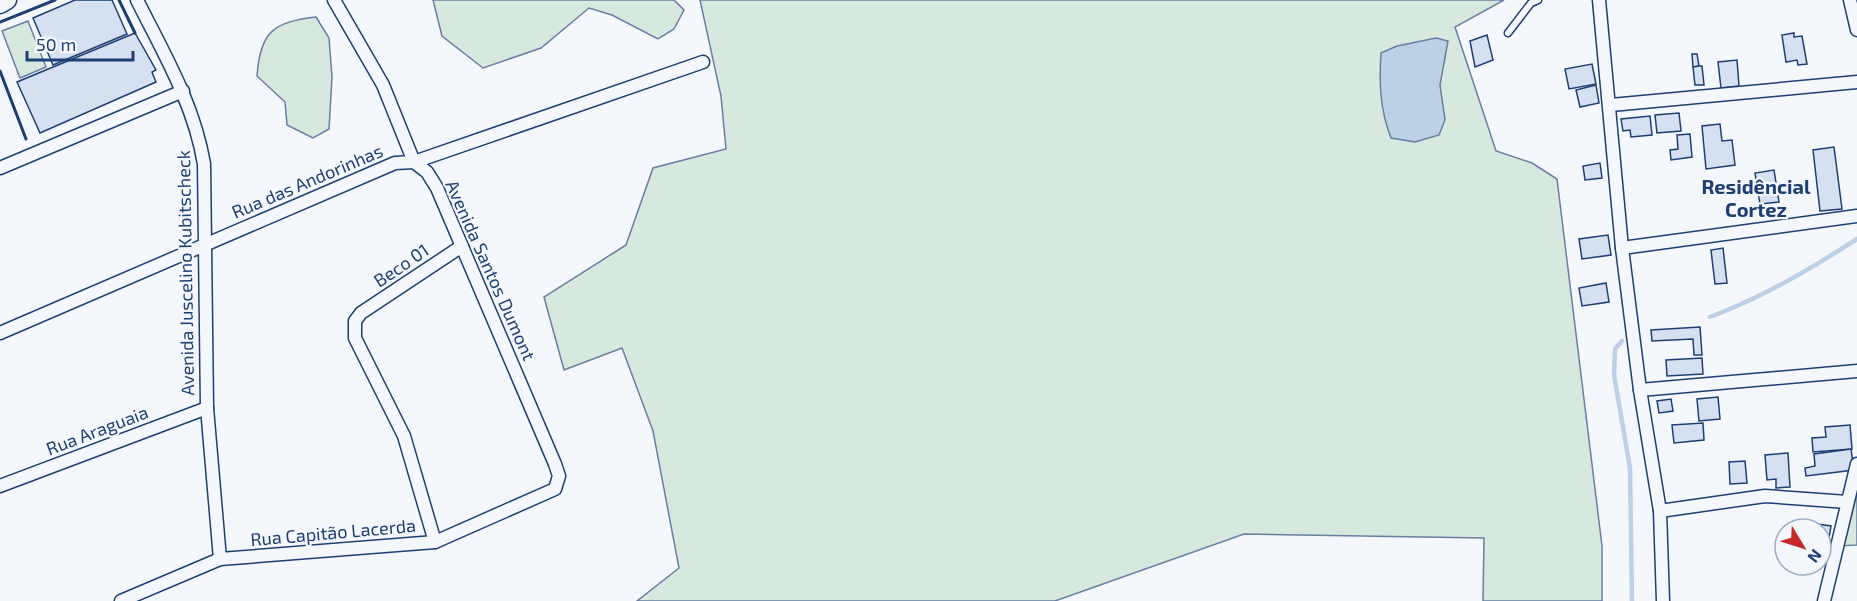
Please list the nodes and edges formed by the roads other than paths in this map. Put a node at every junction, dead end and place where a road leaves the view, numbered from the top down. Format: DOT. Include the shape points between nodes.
graph roads {
  1 [pos="7,0"];
  2 [pos="137,0"];
  3 [pos="334,0"];
  4 [pos="1538,0"];
  5 [pos="1599,0"];
  6 [pos="1850,0"];
  7 [pos="0,4"];
  8 [pos="1857,30"];
  9 [pos="1508,33"];
  10 [pos="703,62"];
  11 [pos="1857,82"];
  12 [pos="183,91"];
  13 [pos="1611,105"];
  14 [pos="414,162"];
  15 [pos="0,168"];
  16 [pos="1857,216"];
  17 [pos="203,244"];
  18 [pos="462,246"];
  19 [pos="1622,248"];
  20 [pos="0,333"];
  21 [pos="1857,371"];
  22 [pos="1640,390"];
  23 [pos="207,408"];
  24 [pos="1857,464"];
  25 [pos="0,486"];
  26 [pos="547,495"];
  27 [pos="1846,502"];
  28 [pos="1660,511"];
  29 [pos="435,542"];
  30 [pos="220,559"];
  31 [pos="122,601"];
  32 [pos="1663,601"];
  33 [pos="1824,601"];
  1 -- 7 [label="street"];
  2 -- 12 [label="street, Avenida Juscelino Kubitscheck"];
  3 -- 14 [label="street, Avenida Santos Dumont" via="383,85"];
  4 -- 9 [label="lane" via="1531,3"];
  5 -- 13 [label="street"];
  6 -- 8 [label="street"];
  10 -- 14 [label="street, Rua das Andorinhas"];
  11 -- 13 [label="street"];
  12 -- 15 [label="street"];
  12 -- 17 [label="street, Avenida Juscelino Kubitscheck" via="198,131 204,164"];
  13 -- 19 [label="street"];
  14 -- 17 [label="street, Rua das Andorinhas" via="395,163"];
  14 -- 18 [label="street, Avenida Santos Dumont" via="427,172 437,188"];
  16 -- 19 [label="street"];
  17 -- 20 [label="street, Rua das Andorinhas"];
  17 -- 23 [label="street, Avenida Juscelino Kubitscheck"];
  18 -- 26 [label="street, Avenida Santos Dumont" via="555,464 559,476 555,489"];
  18 -- 29 [label="street, Beco 01" via="361,313 355,321 355,338 404,436"];
  19 -- 22 [label="street"];
  21 -- 22 [label="street"];
  22 -- 28 [label="street"];
  23 -- 25 [label="street, Rua Araguaia"];
  23 -- 30 [label="street, Avenida Juscelino Kubitscheck"];
  24 -- 27 [label="street"];
  26 -- 29 [label="street, Rua Capitão Lacerda"];
  27 -- 28 [label="street" via="1765,496"];
  27 -- 33 [label="street"];
  28 -- 32 [label="street"];
  29 -- 30 [label="street, Rua Capitão Lacerda"];
  30 -- 31 [label="street, Rua Capitão Lacerda"];
}
